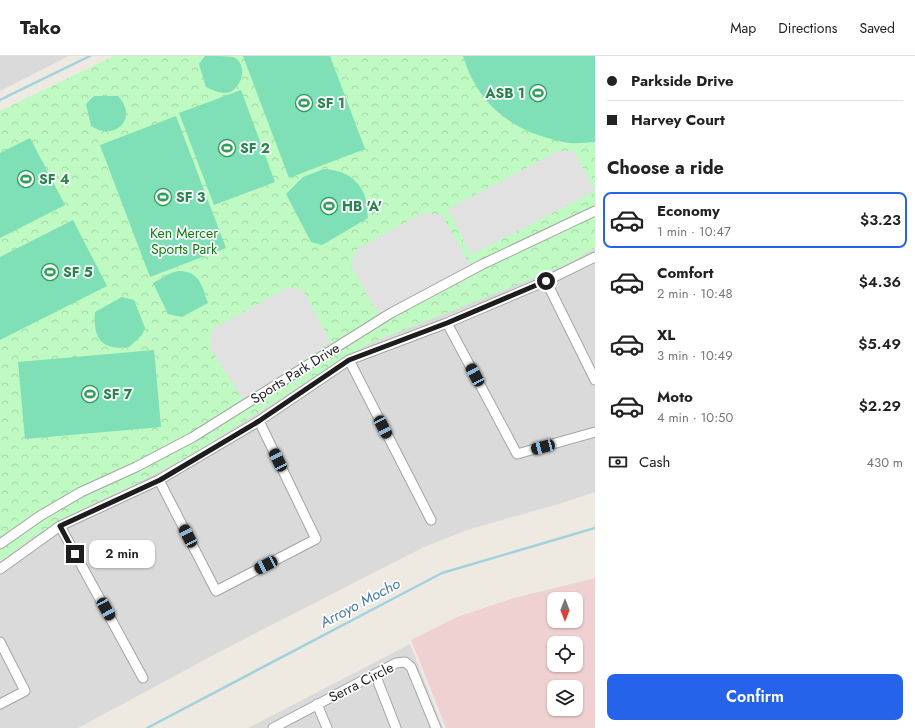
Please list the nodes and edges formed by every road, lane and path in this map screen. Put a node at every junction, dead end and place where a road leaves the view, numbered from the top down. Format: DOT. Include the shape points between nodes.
graph roads {
  1 [pos="595,211"];
  2 [pos="595,256"];
  3 [pos="546,281"];
  4 [pos="447,323"];
  5 [pos="349,360"];
  6 [pos="595,380"];
  7 [pos="259,421"];
  8 [pos="595,432"];
  9 [pos="160,480"];
  10 [pos="431,520"];
  11 [pos="60,526"];
  12 [pos="0,544"];
  13 [pos="0,569"];
  14 [pos="0,642"];
  15 [pos="375,674"];
  16 [pos="143,678"];
  17 [pos="0,704"];
  18 [pos="317,704"];
  19 [pos="273,728"];
  20 [pos="327,728"];
  21 [pos="396,728"];
  22 [pos="436,728"];
  1 -- 12 [label="street, Sports Park Drive" via="482,264 391,313 193,437 81,492"];
  2 -- 3 [label="street"];
  3 -- 4 [label="street"];
  3 -- 6 [label="street"];
  4 -- 5 [label="street"];
  4 -- 8 [label="street" via="517,454"];
  5 -- 7 [label="street"];
  5 -- 10 [label="street"];
  7 -- 9 [label="street"];
  7 -- 9 [label="street" via="316,539 216,591"];
  9 -- 11 [label="street"];
  11 -- 13 [label="street"];
  11 -- 16 [label="street"];
  14 -- 17 [label="street" via="25,691"];
  15 -- 18 [label="street, Serra Circle"];
  15 -- 21 [label="street"];
  15 -- 22 [label="street, Serra Circle" via="396,663 405,662 411,667"];
  18 -- 19 [label="street, Serra Circle"];
  18 -- 20 [label="street"];
}
